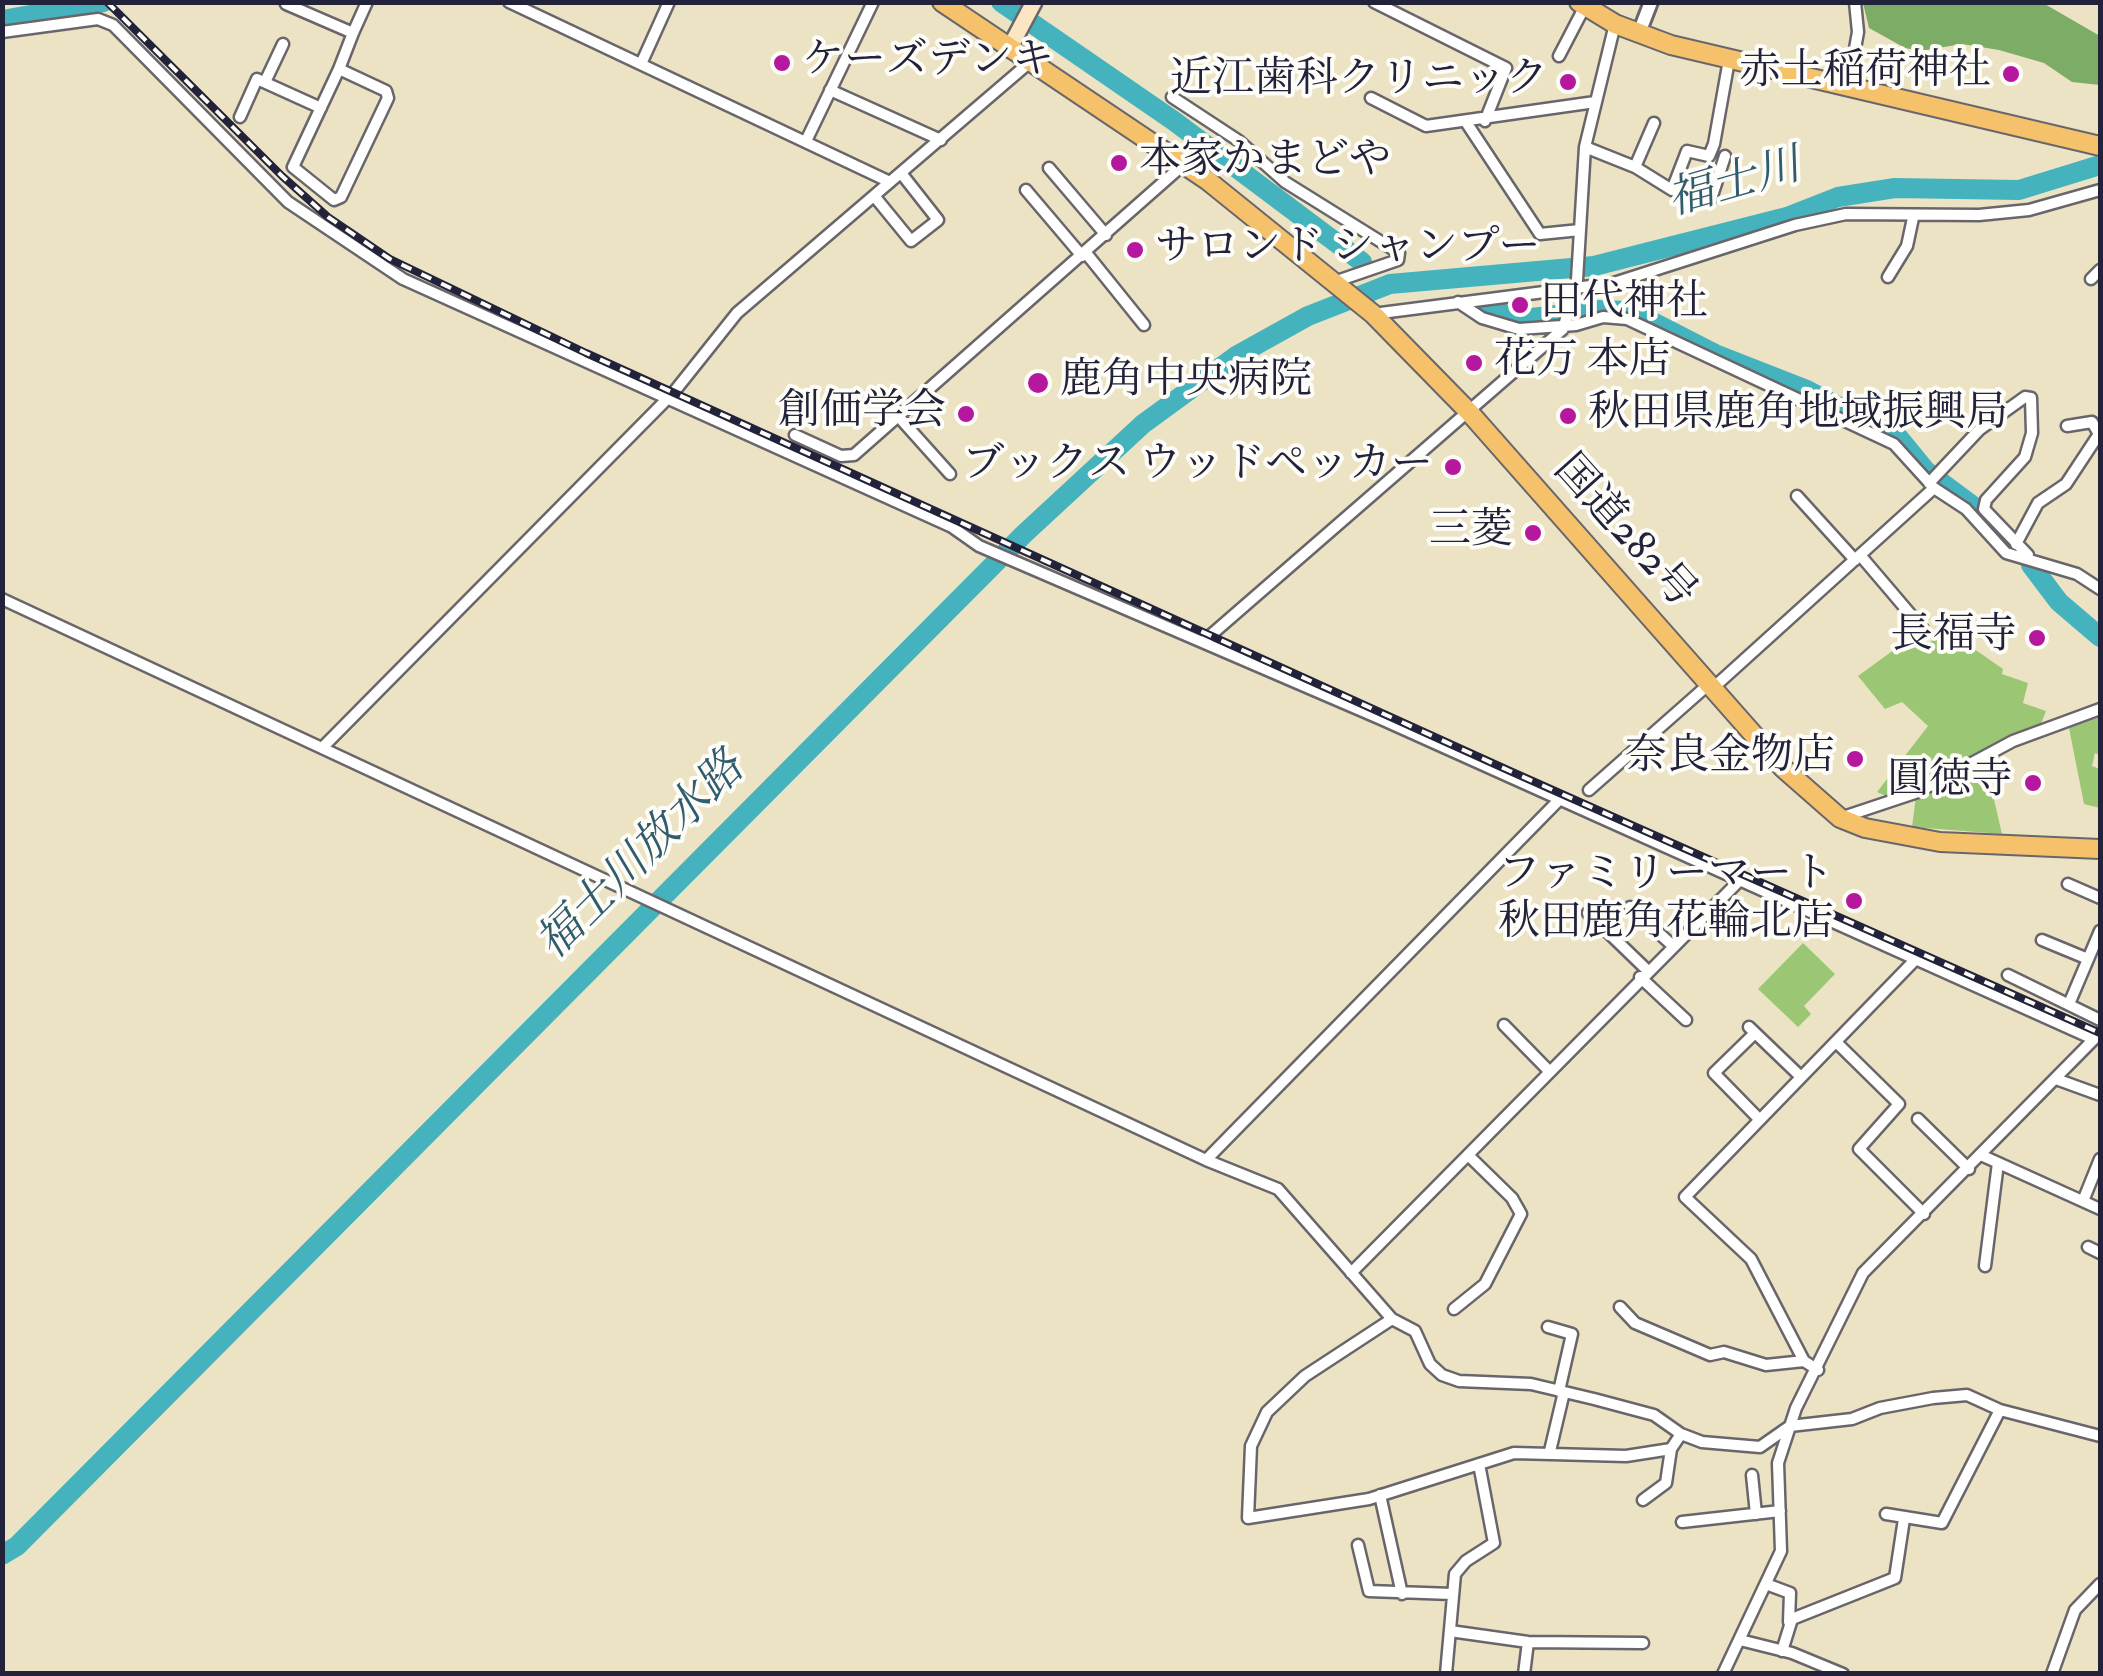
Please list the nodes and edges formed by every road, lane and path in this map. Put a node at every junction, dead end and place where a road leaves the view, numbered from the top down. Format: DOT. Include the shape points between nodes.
graph roads {
  1 [pos="367,2"];
  2 [pos="509,2"];
  3 [pos="669,2"];
  4 [pos="873,2"];
  5 [pos="942,2"];
  6 [pos="1651,2"];
  7 [pos="1855,2"];
  8 [pos="1374,3"];
  9 [pos="286,4"];
  10 [pos="1582,4"];
  11 [pos="1032,7"];
  12 [pos="1615,24"];
  13 [pos="2,32"];
  14 [pos="1639,32"];
  15 [pos="353,33"];
  16 [pos="284,44"];
  17 [pos="1010,49"];
  18 [pos="1559,56"];
  19 [pos="1729,60"];
  20 [pos="1030,62"];
  21 [pos="641,64"];
  22 [pos="340,69"];
  23 [pos="265,82"];
  24 [pos="1848,88"];
  25 [pos="830,90"];
  26 [pos="1172,97"];
  27 [pos="1371,98"];
  28 [pos="1595,102"];
  29 [pos="321,108"];
  30 [pos="240,117"];
  31 [pos="1466,122"];
  32 [pos="1485,122"];
  33 [pos="1654,123"];
  34 [pos="941,140"];
  35 [pos="806,141"];
  36 [pos="2091,144"];
  37 [pos="1585,148"];
  38 [pos="1726,156"];
  39 [pos="1184,164"];
  40 [pos="1635,167"];
  41 [pos="1049,168"];
  42 [pos="900,173"];
  43 [pos="890,182"];
  44 [pos="1026,190"];
  45 [pos="1672,190"];
  46 [pos="2100,191"];
  47 [pos="875,197"];
  48 [pos="1913,218"];
  49 [pos="1106,236"];
  50 [pos="1580,236"];
  51 [pos="1084,255"];
  52 [pos="2100,270"];
  53 [pos="1888,277"];
  54 [pos="2090,279"];
  55 [pos="1336,283"];
  56 [pos="1576,284"];
  57 [pos="1458,302"];
  58 [pos="1373,314"];
  59 [pos="1568,317"];
  60 [pos="1144,325"];
  61 [pos="666,400"];
  62 [pos="1469,412"];
  63 [pos="898,416"];
  64 [pos="2066,426"];
  65 [pos="795,435"];
  66 [pos="950,474"];
  67 [pos="1932,486"];
  68 [pos="1798,496"];
  69 [pos="2016,544"];
  70 [pos="1857,558"];
  71 [pos="2032,559"];
  72 [pos="2100,589"];
  73 [pos="2,600"];
  74 [pos="1923,629"];
  75 [pos="1204,642"];
  76 [pos="1711,686"];
  77 [pos="2100,709"];
  78 [pos="323,747"];
  79 [pos="1589,790"];
  80 [pos="1558,800"];
  81 [pos="1840,818"];
  82 [pos="2100,849"];
  83 [pos="1740,880"];
  84 [pos="2068,884"];
  85 [pos="2100,898"];
  86 [pos="1630,908"];
  87 [pos="1588,913"];
  88 [pos="2100,930"];
  89 [pos="2042,940"];
  90 [pos="1672,945"];
  91 [pos="2088,959"];
  92 [pos="1914,961"];
  93 [pos="1643,973"];
  94 [pos="2008,975"];
  95 [pos="2069,1004"];
  96 [pos="1686,1020"];
  97 [pos="2100,1020"];
  98 [pos="1504,1026"];
  99 [pos="2096,1036"];
  100 [pos="1836,1042"];
  101 [pos="1549,1071"];
  102 [pos="1800,1076"];
  103 [pos="2056,1079"];
  104 [pos="2100,1096"];
  105 [pos="1758,1119"];
  106 [pos="1918,1120"];
  107 [pos="1468,1155"];
  108 [pos="1983,1156"];
  109 [pos="1206,1160"];
  110 [pos="2100,1160"];
  111 [pos="1998,1163"];
  112 [pos="1969,1170"];
  113 [pos="2082,1201"];
  114 [pos="2100,1209"];
  115 [pos="1924,1214"];
  116 [pos="2088,1247"];
  117 [pos="2100,1253"];
  118 [pos="1985,1266"];
  119 [pos="1351,1273"];
  120 [pos="1620,1307"];
  121 [pos="1454,1310"];
  122 [pos="1392,1319"];
  123 [pos="1548,1327"];
  124 [pos="1804,1361"];
  125 [pos="1818,1370"];
  126 [pos="1562,1392"];
  127 [pos="2000,1410"];
  128 [pos="1790,1426"];
  129 [pos="1681,1434"];
  130 [pos="2100,1436"];
  131 [pos="1671,1449"];
  132 [pos="1550,1451"];
  133 [pos="1480,1464"];
  134 [pos="1752,1475"];
  135 [pos="1380,1496"];
  136 [pos="1643,1500"];
  137 [pos="1780,1511"];
  138 [pos="1756,1514"];
  139 [pos="1886,1514"];
  140 [pos="1904,1519"];
  141 [pos="1682,1522"];
  142 [pos="1358,1545"];
  143 [pos="1766,1584"];
  144 [pos="2100,1584"];
  145 [pos="1402,1594"];
  146 [pos="1452,1594"];
  147 [pos="1790,1622"];
  148 [pos="1450,1631"];
  149 [pos="1740,1640"];
  150 [pos="1528,1642"];
  151 [pos="1643,1642"];
  152 [pos="1782,1651"];
  153 [pos="1446,1673"];
  154 [pos="1459,1674"];
  155 [pos="1524,1674"];
  156 [pos="1723,1674"];
  157 [pos="1843,1674"];
  158 [pos="2052,1674"];
  1 -- 15 [label="street"];
  2 -- 21 [label="street"];
  3 -- 21 [label="street"];
  4 -- 25 [label="street"];
  5 -- 17 [label="main road, 国道282号"];
  6 -- 14 [label="street"];
  7 -- 24 [label="street" via="1858,32"];
  8 -- 32 [label="street" via="1506,68"];
  9 -- 15 [label="street"];
  10 -- 12 [label="main road"];
  10 -- 18 [label="street"];
  11 -- 17 [label="main road"];
  12 -- 14 [label="main road"];
  12 -- 28 [label="street"];
  13 -- 61 [label="street" via="98,19 112,25 288,202 352,249"];
  14 -- 19 [label="main road"];
  15 -- 22 [label="street"];
  16 -- 23 [label="street"];
  17 -- 20 [label="main road, 国道282号"];
  19 -- 24 [label="main road"];
  19 -- 45 [label="street" via="1714,144 1708,156 1687,151"];
  20 -- 34 [label="street"];
  20 -- 39 [label="main road, 国道282号"];
  21 -- 35 [label="street"];
  22 -- 29 [label="street"];
  22 -- 29 [label="street" via="388,98 334,200 293,167"];
  23 -- 29 [label="street"];
  23 -- 30 [label="street" via="257,78"];
  24 -- 36 [label="main road"];
  25 -- 34 [label="street"];
  25 -- 35 [label="street"];
  26 -- 55 [label="street" via="1311,200 1400,253 1398,260"];
  27 -- 31 [label="street" via="1426,126"];
  28 -- 32 [label="street"];
  28 -- 37 [label="street"];
  31 -- 32 [label="street"];
  31 -- 50 [label="street" via="1540,234"];
  33 -- 40 [label="street"];
  34 -- 42 [label="street"];
  35 -- 43 [label="street"];
  37 -- 40 [label="street"];
  37 -- 50 [label="street"];
  38 -- 45 [label="street" via="1711,199"];
  39 -- 49 [label="street"];
  39 -- 55 [label="main road, 国道282号"];
  40 -- 45 [label="street"];
  41 -- 49 [label="street"];
  42 -- 43 [label="street"];
  42 -- 47 [label="street" via="938,220 911,241"];
  43 -- 47 [label="street"];
  44 -- 51 [label="street"];
  46 -- 48 [label="street" via="2029,210"];
  47 -- 61 [label="street" via="737,313"];
  48 -- 53 [label="street"];
  48 -- 56 [label="street" via="1846,214 1614,284"];
  49 -- 51 [label="street"];
  50 -- 56 [label="street"];
  51 -- 60 [label="street"];
  51 -- 63 [label="street"];
  52 -- 54 [label="street"];
  55 -- 58 [label="main road, 国道282号"];
  56 -- 57 [label="street"];
  56 -- 59 [label="street"];
  57 -- 58 [label="street"];
  57 -- 59 [label="street" via="1502,326 1542,328"];
  58 -- 62 [label="main road, 国道282号"];
  59 -- 62 [label="street"];
  59 -- 67 [label="street" via="1627,319 1894,444"];
  61 -- 75 [label="street"];
  61 -- 78 [label="street"];
  62 -- 75 [label="street"];
  62 -- 76 [label="main road, 国道282号"];
  63 -- 65 [label="street" via="854,455 841,456"];
  63 -- 66 [label="street"];
  64 -- 69 [label="street" via="2092,422 2099,434 2066,484 2038,502"];
  67 -- 69 [label="street" via="1988,423 2030,398 2025,458 1984,509"];
  67 -- 70 [label="street"];
  67 -- 71 [label="street" via="1966,509 2006,553"];
  68 -- 70 [label="street"];
  69 -- 71 [label="street"];
  70 -- 74 [label="street"];
  70 -- 76 [label="street"];
  71 -- 72 [label="street"];
  73 -- 78 [label="street"];
  75 -- 80 [label="street"];
  76 -- 79 [label="street"];
  76 -- 81 [label="main road, 国道282号" via="1783,768"];
  77 -- 81 [label="street" via="2013,741 1918,792"];
  78 -- 109 [label="street"];
  80 -- 83 [label="street"];
  80 -- 109 [label="street"];
  81 -- 82 [label="main road, 国道282号" via="1940,842"];
  83 -- 90 [label="street"];
  83 -- 92 [label="street"];
  84 -- 85 [label="street"];
  86 -- 90 [label="street"];
  87 -- 93 [label="street"];
  88 -- 91 [label="street"];
  89 -- 91 [label="street"];
  90 -- 93 [label="street"];
  91 -- 95 [label="street"];
  92 -- 99 [label="street"];
  92 -- 100 [label="street"];
  93 -- 96 [label="street"];
  93 -- 101 [label="street"];
  94 -- 95 [label="street"];
  95 -- 97 [label="street"];
  98 -- 101 [label="street"];
  99 -- 103 [label="street"];
  100 -- 102 [label="street"];
  100 -- 115 [label="street" via="1900,1104 1859,1149"];
  101 -- 107 [label="street"];
  102 -- 105 [label="street"];
  102 -- 105 [label="street" via="1752,1030 1714,1073"];
  103 -- 104 [label="street"];
  103 -- 108 [label="street"];
  105 -- 124 [label="street" via="1685,1197 1751,1259"];
  106 -- 112 [label="street"];
  107 -- 119 [label="street"];
  107 -- 121 [label="street" via="1521,1214 1485,1284"];
  108 -- 111 [label="street"];
  108 -- 112 [label="street"];
  109 -- 119 [label="street" via="1278,1189"];
  110 -- 113 [label="street"];
  111 -- 113 [label="street"];
  111 -- 118 [label="street"];
  112 -- 115 [label="street"];
  113 -- 114 [label="street"];
  115 -- 125 [label="street" via="1863,1273"];
  116 -- 117 [label="street"];
  119 -- 122 [label="street"];
  120 -- 124 [label="street" via="1635,1323 1710,1355 1724,1352 1766,1364"];
  122 -- 126 [label="street" via="1415,1331 1442,1375"];
  122 -- 135 [label="street" via="1305,1376 1267,1412 1251,1446 1248,1518"];
  123 -- 126 [label="street" via="1572,1334"];
  124 -- 125 [label="street"];
  125 -- 128 [label="street"];
  126 -- 129 [label="street" via="1654,1415"];
  126 -- 132 [label="street"];
  127 -- 128 [label="street" via="1967,1395"];
  127 -- 130 [label="street"];
  127 -- 140 [label="street" via="1942,1523"];
  128 -- 129 [label="street" via="1760,1447"];
  128 -- 137 [label="street" via="1778,1463"];
  129 -- 131 [label="street"];
  131 -- 132 [label="street" via="1626,1456"];
  131 -- 136 [label="street" via="1666,1483"];
  132 -- 133 [label="street"];
  133 -- 135 [label="street"];
  133 -- 146 [label="street" via="1494,1543 1455,1574"];
  134 -- 138 [label="street"];
  135 -- 145 [label="street"];
  137 -- 138 [label="street"];
  137 -- 143 [label="street" via="1781,1551"];
  138 -- 141 [label="street"];
  139 -- 140 [label="street"];
  140 -- 147 [label="street" via="1895,1578"];
  142 -- 145 [label="street" via="1367,1590"];
  143 -- 147 [label="street" via="1790,1593"];
  143 -- 149 [label="street"];
  144 -- 158 [label="street" via="2075,1610"];
  145 -- 146 [label="street"];
  146 -- 148 [label="street"];
  147 -- 152 [label="street"];
  148 -- 150 [label="street"];
  148 -- 153 [label="street"];
  149 -- 152 [label="street"];
  149 -- 156 [label="street"];
  150 -- 151 [label="street"];
  150 -- 155 [label="street"];
  152 -- 157 [label="street"];
  153 -- 154 [label="street"];
}
